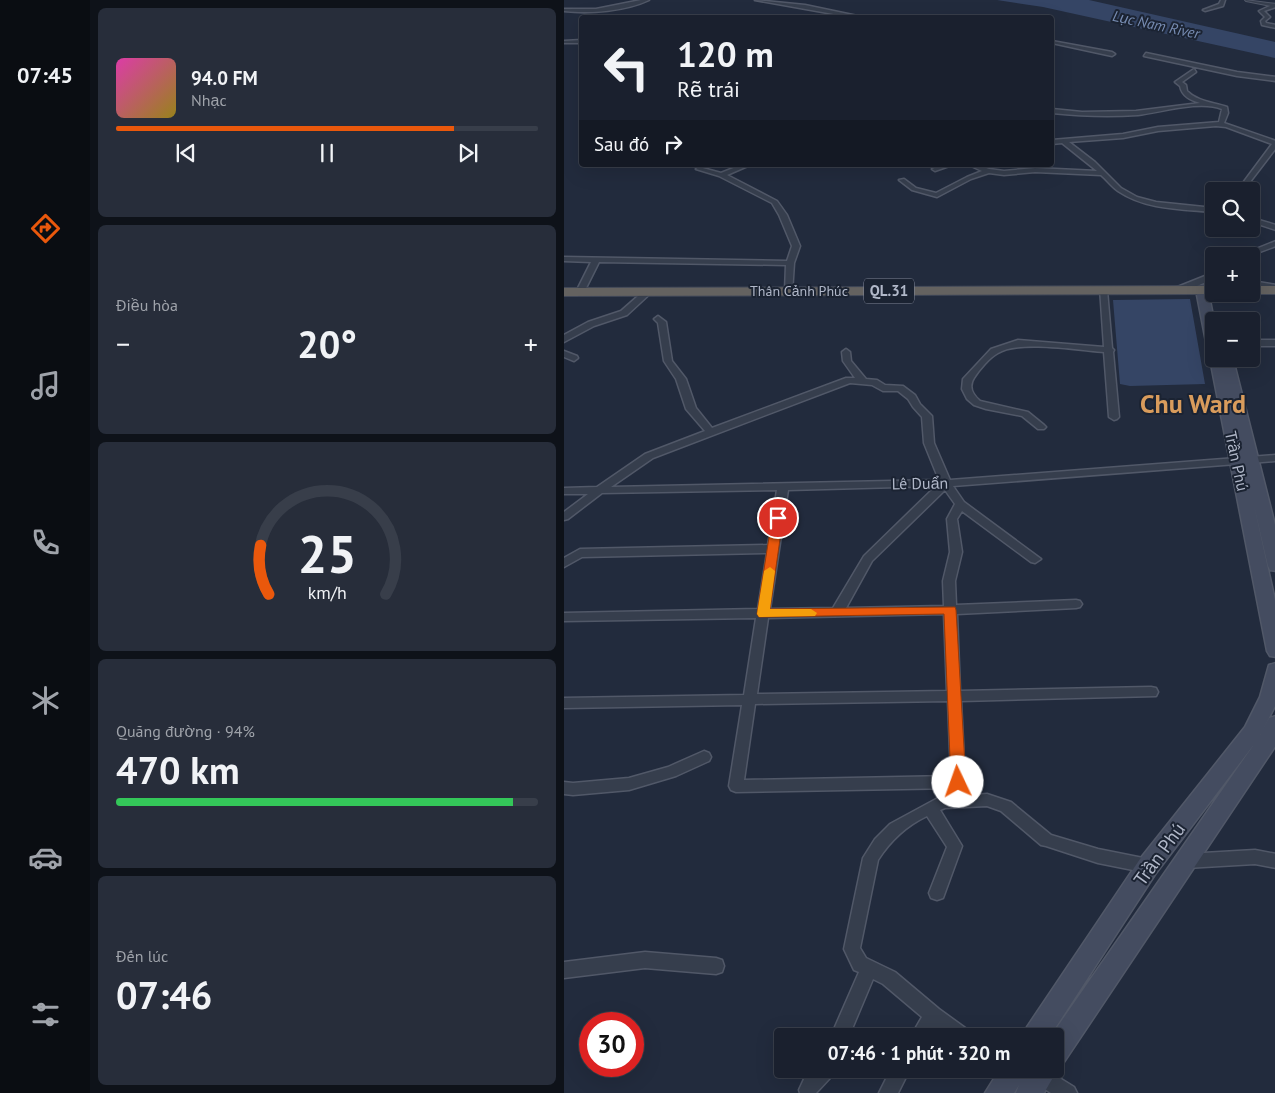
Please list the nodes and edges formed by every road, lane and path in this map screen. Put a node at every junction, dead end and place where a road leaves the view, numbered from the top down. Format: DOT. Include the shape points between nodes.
graph roads {
  1 [pos="647,0"];
  2 [pos="757,0"];
  3 [pos="1223,0"];
  4 [pos="1248,0"];
  5 [pos="1275,6"];
  6 [pos="564,10"];
  7 [pos="1205,10"];
  8 [pos="850,15"];
  9 [pos="1275,28"];
  10 [pos="579,40"];
  11 [pos="564,42"];
  12 [pos="1054,42"];
  13 [pos="1112,54"];
  14 [pos="1146,55"];
  15 [pos="1194,71"];
  16 [pos="1275,79"];
  17 [pos="1206,104"];
  18 [pos="1054,111"];
  19 [pos="1221,124"];
  20 [pos="1054,142"];
  21 [pos="1064,142"];
  22 [pos="742,167"];
  23 [pos="942,167"];
  24 [pos="977,167"];
  25 [pos="699,169"];
  26 [pos="935,169"];
  27 [pos="988,171"];
  28 [pos="1102,173"];
  29 [pos="721,175"];
  30 [pos="902,180"];
  31 [pos="1247,182"];
  32 [pos="1205,209"];
  33 [pos="1260,223"];
  34 [pos="1275,228"];
  35 [pos="1275,244"];
  36 [pos="1260,250"];
  37 [pos="564,259"];
  38 [pos="596,260"];
  39 [pos="790,263"];
  40 [pos="1260,285"];
  41 [pos="1205,287"];
  42 [pos="1275,289"];
  43 [pos="1103,290"];
  44 [pos="1260,290"];
  45 [pos="790,291"];
  46 [pos="564,292"];
  47 [pos="580,292"];
  48 [pos="649,292"];
  49 [pos="658,319"];
  50 [pos="564,339"];
  51 [pos="1275,342"];
  52 [pos="1260,343"];
  53 [pos="1110,350"];
  54 [pos="846,352"];
  55 [pos="564,354"];
  56 [pos="574,358"];
  57 [pos="1219,367"];
  58 [pos="1228,367"];
  59 [pos="862,380"];
  60 [pos="1114,417"];
  61 [pos="1041,427"];
  62 [pos="710,432"];
  63 [pos="1275,458"];
  64 [pos="1244,460"];
  65 [pos="946,483"];
  66 [pos="783,486"];
  67 [pos="564,490"];
  68 [pos="603,490"];
  69 [pos="960,504"];
  70 [pos="564,517"];
  71 [pos="773,549"];
  72 [pos="1035,559"];
  73 [pos="564,563"];
  74 [pos="1275,566"];
  75 [pos="1076,604"];
  76 [pos="950,610"];
  77 [pos="837,612"];
  78 [pos="763,614"];
  79 [pos="564,617"];
  80 [pos="1275,651"];
  81 [pos="1275,670"];
  82 [pos="1151,692"];
  83 [pos="955,696"];
  84 [pos="1272,697"];
  85 [pos="749,700"];
  86 [pos="564,703"];
  87 [pos="1275,723"];
  88 [pos="704,757"];
  89 [pos="564,788"];
  90 [pos="930,808"];
  91 [pos="1186,861"];
  92 [pos="1275,861"];
  93 [pos="1148,866"];
  94 [pos="937,893"];
  95 [pos="716,966"];
  96 [pos="869,968"];
  97 [pos="564,970"];
  98 [pos="932,1015"];
  99 [pos="843,1028"];
  100 [pos="925,1028"];
  101 [pos="951,1028"];
  102 [pos="1041,1028"];
  103 [pos="1064,1041"];
  104 [pos="819,1078"];
  105 [pos="897,1078"];
  106 [pos="1009,1078"];
  107 [pos="1038,1078"];
  108 [pos="808,1090"];
  109 [pos="888,1093"];
  110 [pos="998,1093"];
  111 [pos="1068,1093"];
  1 -- 6 [label="street" via="593,12"];
  2 -- 8 [label="street"];
  3 -- 7 [label="street" via="1222,6"];
  4 -- 5 [label="street"];
  5 -- 9 [label="street" via="1261,11 1268,16 1264,24"];
  10 -- 11 [label="street"];
  12 -- 13 [label="street"];
  14 -- 16 [label="street"];
  15 -- 17 [label="street" via="1178,82 1183,85 1186,95"];
  17 -- 18 [label="street" via="1136,113"];
  17 -- 19 [label="street" via="1225,108"];
  19 -- 21 [label="street"];
  19 -- 31 [label="street" via="1275,143"];
  20 -- 21 [label="street"];
  21 -- 28 [label="street"];
  22 -- 29 [label="street"];
  23 -- 26 [label="street"];
  24 -- 27 [label="street"];
  25 -- 29 [label="street"];
  27 -- 28 [label="street" via="1004,174 1035,170"];
  27 -- 30 [label="street" via="937,195 914,189"];
  28 -- 32 [label="street" via="1135,198 1155,204"];
  29 -- 39 [label="street" via="774,202 796,246"];
  33 -- 34 [label="street"];
  35 -- 36 [label="street"];
  37 -- 38 [label="street"];
  38 -- 39 [label="street"];
  38 -- 47 [label="street"];
  39 -- 45 [label="street"];
  40 -- 42 [label="street"];
  41 -- 43 [label="highway, Thân Cảnh Phúc / QL.31"];
  42 -- 44 [label="highway"];
  43 -- 45 [label="highway, Thân Cảnh Phúc / QL.31"];
  43 -- 53 [label="street"];
  45 -- 48 [label="highway, Thân Cảnh Phúc / QL.31"];
  46 -- 47 [label="highway, Thân Cảnh Phúc / QL.31"];
  47 -- 48 [label="highway, Thân Cảnh Phúc / QL.31"];
  48 -- 50 [label="street" via="624,313 590,324"];
  49 -- 62 [label="street" via="662,322 668,362 684,387 691,409"];
  51 -- 52 [label="street"];
  53 -- 60 [label="street"];
  53 -- 61 [label="street" via="1018,343 994,351 968,379 970,395 978,403 991,409 1025,414"];
  54 -- 59 [label="street" via="847,361"];
  55 -- 56 [label="street"];
  57 -- 64 [label="main road, Trần Phú"];
  58 -- 64 [label="main road, Trần Phú"];
  59 -- 62 [label="street" via="850,380"];
  59 -- 65 [label="street" via="874,382 882,388 900,388 912,397 927,416 933,456"];
  62 -- 68 [label="street" via="649,456 624,471"];
  63 -- 64 [label="street, Lê Duẩn"];
  64 -- 65 [label="street, Lê Duẩn"];
  64 -- 74 [label="main road, Trần Phú"];
  64 -- 80 [label="main road, Trần Phú"];
  65 -- 66 [label="street, Lê Duẩn"];
  65 -- 69 [label="street"];
  65 -- 77 [label="street" via="868,559"];
  66 -- 68 [label="street, Lê Duẩn"];
  66 -- 71 [label="street"];
  67 -- 68 [label="street, Lê Duẩn"];
  68 -- 70 [label="street"];
  69 -- 72 [label="street"];
  69 -- 76 [label="street" via="952,519 956,552 949,581"];
  71 -- 73 [label="street" via="580,553"];
  71 -- 78 [label="street"];
  75 -- 76 [label="street"];
  76 -- 77 [label="street"];
  76 -- 83 [label="street"];
  77 -- 78 [label="street"];
  78 -- 79 [label="street"];
  78 -- 85 [label="street"];
  81 -- 84 [label="main road, Trần Phú"];
  82 -- 83 [label="street"];
  83 -- 85 [label="street"];
  83 -- 85 [label="street" via="958,782 736,786"];
  84 -- 93 [label="main road, Trần Phú" via="1252,732"];
  85 -- 86 [label="street"];
  87 -- 91 [label="main road, Trần Phú" via="1269,738"];
  88 -- 89 [label="street" via="671,772 629,784 573,790"];
  90 -- 93 [label="street" via="953,801 995,802 1006,806 1046,840 1098,856"];
  90 -- 94 [label="street" via="955,846"];
  90 -- 96 [label="street" via="895,828 871,858 852,949 860,964"];
  91 -- 92 [label="street" via="1255,858"];
  91 -- 103 [label="main road, Trần Phú"];
  93 -- 102 [label="main road, Trần Phú"];
  95 -- 97 [label="street" via="645,960"];
  96 -- 98 [label="street" via="889,978"];
  96 -- 99 [label="street"];
  98 -- 100 [label="street"];
  98 -- 101 [label="street"];
  104 -- 108 [label="street"];
  105 -- 109 [label="street"];
  106 -- 110 [label="main road"];
  107 -- 111 [label="street"];
}
